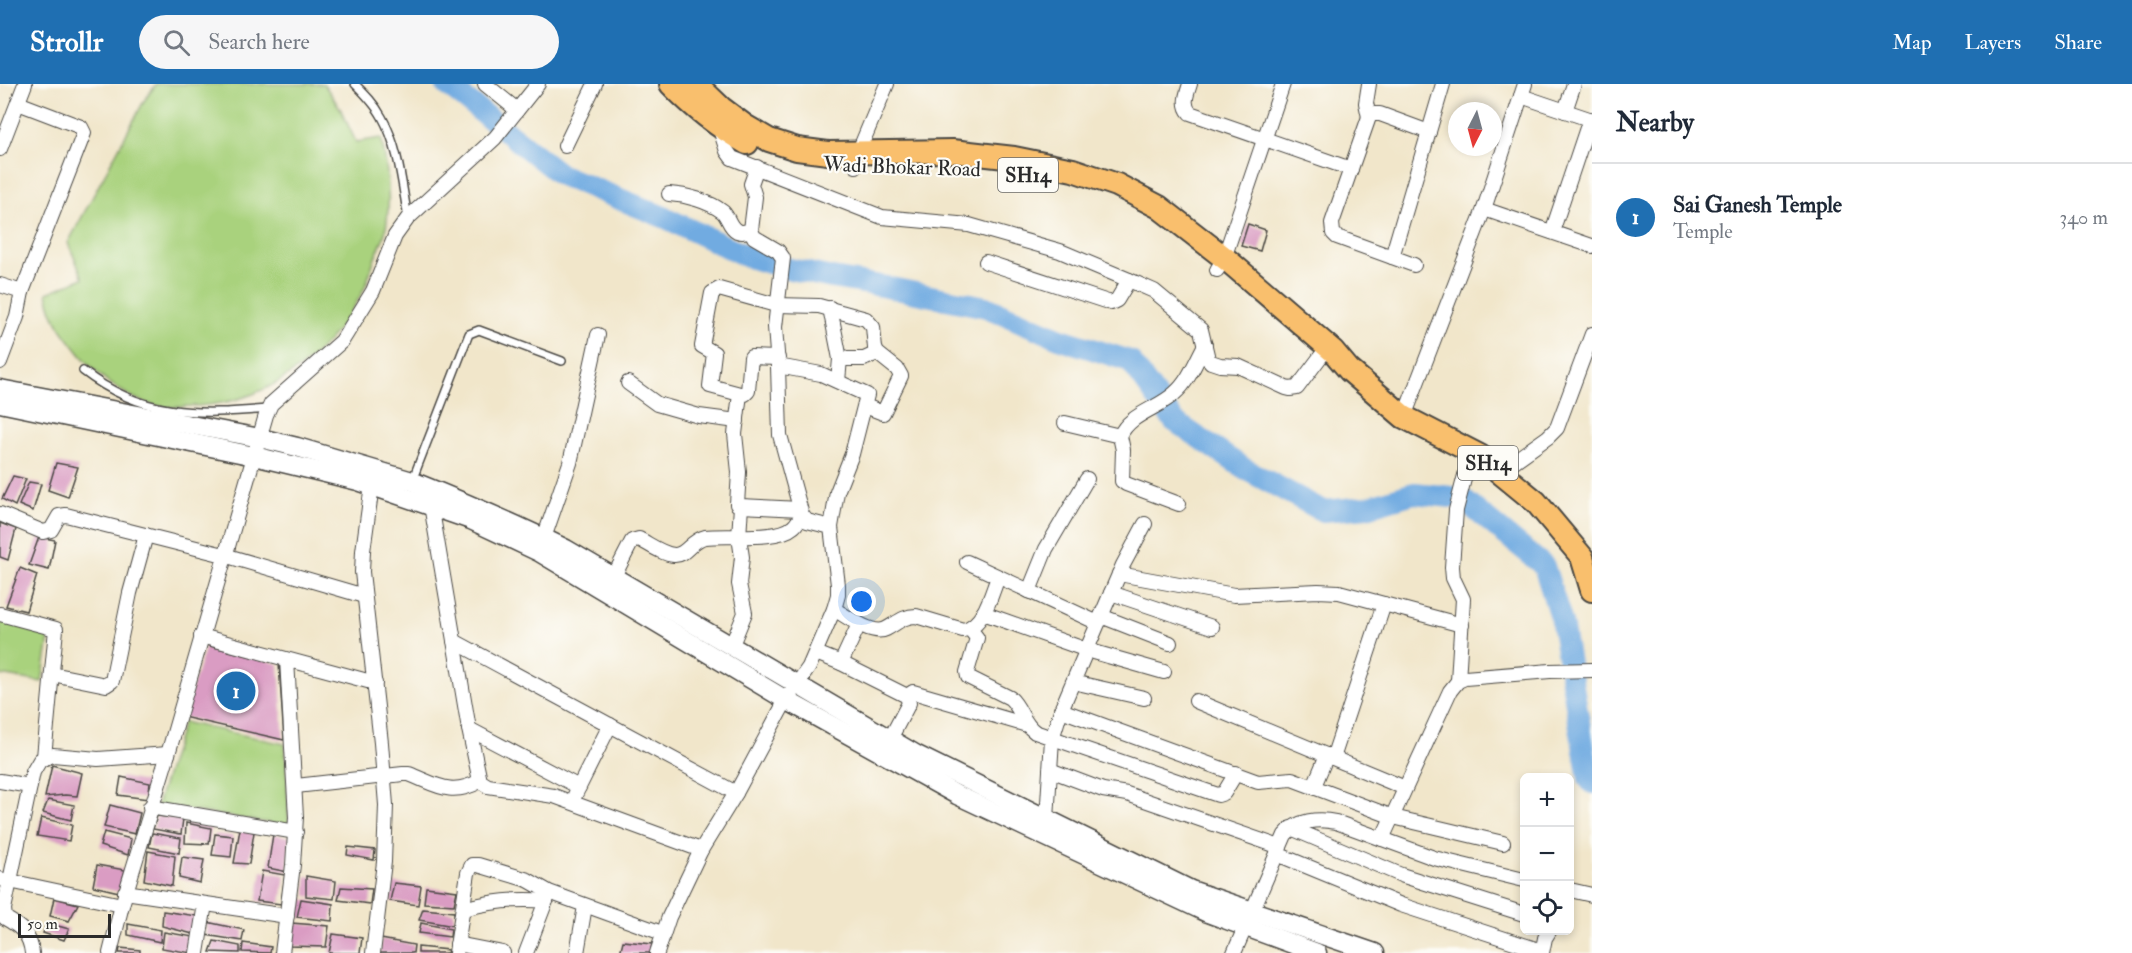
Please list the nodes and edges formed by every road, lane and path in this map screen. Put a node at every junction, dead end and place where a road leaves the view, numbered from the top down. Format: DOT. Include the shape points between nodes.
graph roads {
  1 [pos="25,84"];
  2 [pos="355,84"];
  3 [pos="485,84"];
  4 [pos="538,84"];
  5 [pos="595,84"];
  6 [pos="671,84"];
  7 [pos="696,84"];
  8 [pos="887,84"];
  9 [pos="1190,84"];
  10 [pos="1283,84"];
  11 [pos="1369,84"];
  12 [pos="1443,84"];
  13 [pos="1574,84"];
  14 [pos="1523,90"];
  15 [pos="18,103"];
  16 [pos="1565,111"];
  17 [pos="513,116"];
  18 [pos="1369,117"];
  19 [pos="1591,119"];
  20 [pos="719,126"];
  21 [pos="1429,132"];
  22 [pos="1265,138"];
  23 [pos="565,146"];
  24 [pos="0,149"];
  25 [pos="857,160"];
  26 [pos="756,167"];
  27 [pos="1351,169"];
  28 [pos="669,194"];
  29 [pos="1484,209"];
  30 [pos="408,218"];
  31 [pos="751,230"];
  32 [pos="1552,232"];
  33 [pos="1592,246"];
  34 [pos="1392,257"];
  35 [pos="986,262"];
  36 [pos="1221,264"];
  37 [pos="1414,265"];
  38 [pos="1129,280"];
  39 [pos="0,285"];
  40 [pos="22,292"];
  41 [pos="776,303"];
  42 [pos="830,308"];
  43 [pos="1592,334"];
  44 [pos="598,335"];
  45 [pos="1205,345"];
  46 [pos="877,352"];
  47 [pos="1321,356"];
  48 [pos="840,360"];
  49 [pos="561,361"];
  50 [pos="0,362"];
  51 [pos="778,362"];
  52 [pos="1349,370"];
  53 [pos="83,371"];
  54 [pos="838,381"];
  55 [pos="627,383"];
  56 [pos="0,389"];
  57 [pos="740,394"];
  58 [pos="0,403"];
  59 [pos="865,406"];
  60 [pos="269,409"];
  61 [pos="1404,417"];
  62 [pos="737,422"];
  63 [pos="1065,423"];
  64 [pos="1120,436"];
  65 [pos="260,438"];
  66 [pos="1471,452"];
  67 [pos="254,456"];
  68 [pos="1499,472"];
  69 [pos="373,478"];
  70 [pos="1088,479"];
  71 [pos="412,481"];
  72 [pos="430,496"];
  73 [pos="1179,504"];
  74 [pos="741,506"];
  75 [pos="801,512"];
  76 [pos="0,514"];
  77 [pos="1145,524"];
  78 [pos="831,526"];
  79 [pos="146,535"];
  80 [pos="739,537"];
  81 [pos="544,538"];
  82 [pos="224,555"];
  83 [pos="967,562"];
  84 [pos="1119,574"];
  85 [pos="998,577"];
  86 [pos="613,578"];
  87 [pos="1592,590"];
  88 [pos="1029,591"];
  89 [pos="1111,593"];
  90 [pos="364,596"];
  91 [pos="1384,604"];
  92 [pos="834,609"];
  93 [pos="983,613"];
  94 [pos="0,614"];
  95 [pos="1100,619"];
  96 [pos="859,624"];
  97 [pos="1462,625"];
  98 [pos="1212,627"];
  99 [pos="970,628"];
  100 [pos="201,636"];
  101 [pos="454,641"];
  102 [pos="1170,643"];
  103 [pos="732,647"];
  104 [pos="1086,650"];
  105 [pos="816,653"];
  106 [pos="287,660"];
  107 [pos="841,663"];
  108 [pos="1591,670"];
  109 [pos="1164,672"];
  110 [pos="52,674"];
  111 [pos="1458,681"];
  112 [pos="1073,682"];
  113 [pos="375,683"];
  114 [pos="792,693"];
  115 [pos="907,696"];
  116 [pos="1144,698"];
  117 [pos="1196,701"];
  118 [pos="1061,710"];
  119 [pos="610,725"];
  120 [pos="1027,725"];
  121 [pos="469,729"];
  122 [pos="890,739"];
  123 [pos="1052,739"];
  124 [pos="168,754"];
  125 [pos="44,757"];
  126 [pos="1330,757"];
  127 [pos="1050,770"];
  128 [pos="935,773"];
  129 [pos="1236,774"];
  130 [pos="384,776"];
  131 [pos="0,781"];
  132 [pos="480,782"];
  133 [pos="30,786"];
  134 [pos="296,786"];
  135 [pos="1314,786"];
  136 [pos="579,787"];
  137 [pos="1406,788"];
  138 [pos="736,793"];
  139 [pos="572,802"];
  140 [pos="150,807"];
  141 [pos="1040,815"];
  142 [pos="1393,817"];
  143 [pos="1291,828"];
  144 [pos="1025,829"];
  145 [pos="296,832"];
  146 [pos="1382,839"];
  147 [pos="1503,843"];
  148 [pos="701,850"];
  149 [pos="1278,851"];
  150 [pos="1520,878"];
  151 [pos="5,880"];
  152 [pos="1574,893"];
  153 [pos="1592,895"];
  154 [pos="547,897"];
  155 [pos="124,898"];
  156 [pos="205,904"];
  157 [pos="585,906"];
  158 [pos="463,909"];
  159 [pos="1520,913"];
  160 [pos="287,916"];
  161 [pos="1248,919"];
  162 [pos="662,933"];
  163 [pos="1547,935"];
  164 [pos="1341,947"];
  165 [pos="457,949"];
  166 [pos="1542,952"];
  167 [pos="32,953"];
  168 [pos="110,953"];
  169 [pos="197,953"];
  170 [pos="282,953"];
  171 [pos="373,953"];
  172 [pos="503,953"];
  173 [pos="526,953"];
  174 [pos="577,953"];
  175 [pos="657,953"];
  176 [pos="1234,953"];
  177 [pos="1317,953"];
  178 [pos="1375,953"];
  1 -- 15 [label="street"];
  2 -- 30 [label="lane" via="383,118 393,141"];
  3 -- 17 [label="street"];
  4 -- 17 [label="street"];
  5 -- 23 [label="street"];
  6 -- 20 [label="main road, Wadi Bhokar Road / SH14"];
  7 -- 25 [label="main road, Wadi Bhokar Road / SH14" via="721,108 769,140"];
  8 -- 25 [label="street"];
  9 -- 22 [label="street" via="1185,108 1190,113"];
  10 -- 22 [label="street"];
  11 -- 18 [label="street"];
  12 -- 21 [label="street"];
  13 -- 16 [label="street"];
  14 -- 16 [label="street"];
  14 -- 29 [label="street"];
  15 -- 24 [label="street"];
  15 -- 40 [label="street" via="84,129"];
  16 -- 19 [label="street"];
  17 -- 30 [label="street" via="495,138"];
  18 -- 21 [label="street" via="1380,114"];
  18 -- 27 [label="street"];
  19 -- 32 [label="street"];
  20 -- 25 [label="main road, Wadi Bhokar Road / SH14" via="758,149 790,160 820,164"];
  20 -- 26 [label="street" via="729,155"];
  21 -- 34 [label="street"];
  22 -- 27 [label="street"];
  22 -- 36 [label="street"];
  25 -- 36 [label="main road, Wadi Bhokar Road / SH14" via="947,165 1068,183 1139,211"];
  26 -- 31 [label="street" via="751,184 755,198"];
  26 -- 38 [label="street" via="882,217 969,225 1060,251"];
  27 -- 34 [label="street" via="1332,223 1333,233"];
  28 -- 31 [label="street" via="717,209 739,232"];
  29 -- 32 [label="street"];
  29 -- 61 [label="street"];
  30 -- 60 [label="street" via="395,236 373,291 342,341"];
  31 -- 41 [label="street" via="754,237 783,258"];
  32 -- 33 [label="street"];
  34 -- 37 [label="street"];
  35 -- 38 [label="street" via="1111,303 1118,300"];
  36 -- 47 [label="main road, Wadi Bhokar Road / SH14"];
  36 -- 52 [label="main road, Wadi Bhokar Road / SH14" via="1333,351"];
  38 -- 45 [label="street" via="1154,291 1199,328"];
  39 -- 40 [label="street"];
  40 -- 50 [label="street"];
  41 -- 42 [label="street"];
  41 -- 51 [label="street"];
  41 -- 57 [label="street" via="720,289 712,293 702,346 714,353 709,384"];
  42 -- 46 [label="street" via="871,322"];
  42 -- 48 [label="street"];
  43 -- 68 [label="street" via="1557,428"];
  44 -- 81 [label="street" via="570,463"];
  45 -- 47 [label="street" via="1208,359 1215,364 1238,366 1290,389 1297,388"];
  45 -- 64 [label="street" via="1180,388 1126,425"];
  46 -- 48 [label="street" via="864,359"];
  46 -- 59 [label="street" via="901,376 884,413"];
  47 -- 52 [label="main road, Wadi Bhokar Road / SH14" via="1332,365"];
  48 -- 54 [label="street"];
  49 -- 71 [label="lane" via="479,330 472,331"];
  51 -- 54 [label="street"];
  51 -- 57 [label="street" via="751,357 748,391"];
  51 -- 75 [label="street" via="780,435"];
  52 -- 61 [label="main road, Wadi Bhokar Road / SH14"];
  53 -- 60 [label="lane" via="134,402 160,409 209,413"];
  54 -- 59 [label="street" via="867,395"];
  55 -- 62 [label="street" via="657,404"];
  56 -- 65 [label="street"];
  57 -- 62 [label="street"];
  58 -- 67 [label="street"];
  59 -- 78 [label="street" via="837,492"];
  60 -- 65 [label="street"];
  61 -- 66 [label="main road, Wadi Bhokar Road / SH14"];
  62 -- 74 [label="street" via="736,501"];
  63 -- 64 [label="street"];
  64 -- 73 [label="street" via="1122,481"];
  65 -- 67 [label="street"];
  65 -- 69 [label="street" via="297,447"];
  66 -- 68 [label="main road, Wadi Bhokar Road / SH14"];
  66 -- 97 [label="street" via="1456,510 1452,572 1463,599"];
  67 -- 69 [label="street"];
  67 -- 82 [label="street"];
  68 -- 87 [label="main road, Wadi Bhokar Road / SH14" via="1536,502 1582,557"];
  69 -- 71 [label="street"];
  69 -- 72 [label="street"];
  69 -- 90 [label="street" via="363,551"];
  70 -- 88 [label="street" via="1046,549"];
  71 -- 72 [label="street"];
  72 -- 81 [label="street" via="514,523"];
  72 -- 101 [label="street"];
  72 -- 114 [label="street"];
  74 -- 75 [label="street"];
  74 -- 80 [label="street"];
  75 -- 78 [label="street" via="807,520"];
  75 -- 80 [label="street" via="793,527 786,531"];
  76 -- 79 [label="street" via="43,532 51,530 62,514"];
  77 -- 84 [label="street"];
  78 -- 92 [label="street" via="838,585"];
  79 -- 82 [label="street"];
  79 -- 110 [label="street" via="112,681 106,685"];
  80 -- 86 [label="street" via="698,539 681,554 674,555 635,539"];
  80 -- 103 [label="street" via="745,613"];
  81 -- 86 [label="street"];
  82 -- 90 [label="street"];
  82 -- 100 [label="street"];
  83 -- 85 [label="street"];
  84 -- 89 [label="street"];
  84 -- 91 [label="street" via="1226,594 1328,591"];
  85 -- 88 [label="street"];
  85 -- 93 [label="street"];
  86 -- 103 [label="street"];
  88 -- 95 [label="street"];
  89 -- 95 [label="street"];
  89 -- 98 [label="street"];
  90 -- 113 [label="street"];
  91 -- 97 [label="street"];
  91 -- 126 [label="street"];
  92 -- 96 [label="street"];
  92 -- 105 [label="street"];
  93 -- 99 [label="street"];
  93 -- 104 [label="street"];
  94 -- 110 [label="street" via="56,629"];
  95 -- 102 [label="street"];
  95 -- 104 [label="street"];
  96 -- 99 [label="street" via="883,631 903,618 916,616 963,630"];
  96 -- 107 [label="street"];
  97 -- 111 [label="street"];
  99 -- 120 [label="street" via="977,638 968,677 1015,702"];
  100 -- 106 [label="street"];
  100 -- 124 [label="street"];
  101 -- 119 [label="street"];
  101 -- 121 [label="street"];
  103 -- 114 [label="street"];
  104 -- 109 [label="street"];
  104 -- 112 [label="street"];
  105 -- 107 [label="street"];
  105 -- 114 [label="street"];
  106 -- 113 [label="street"];
  106 -- 134 [label="street"];
  107 -- 115 [label="street"];
  108 -- 111 [label="street"];
  110 -- 125 [label="street"];
  111 -- 137 [label="street" via="1449,691"];
  112 -- 116 [label="street"];
  112 -- 118 [label="street"];
  113 -- 130 [label="street"];
  114 -- 122 [label="street"];
  114 -- 128 [label="street"];
  114 -- 138 [label="street"];
  115 -- 120 [label="street" via="913,692"];
  115 -- 122 [label="street" via="909,703"];
  117 -- 126 [label="street"];
  118 -- 123 [label="street"];
  118 -- 129 [label="street"];
  119 -- 136 [label="street"];
  119 -- 138 [label="street"];
  120 -- 123 [label="street"];
  121 -- 132 [label="street"];
  121 -- 136 [label="street"];
  122 -- 128 [label="street"];
  123 -- 127 [label="street"];
  123 -- 129 [label="street" via="1218,795 1224,793"];
  124 -- 125 [label="street" via="98,759"];
  124 -- 140 [label="street"];
  125 -- 133 [label="street" via="33,772"];
  126 -- 135 [label="street"];
  126 -- 137 [label="street"];
  127 -- 141 [label="street"];
  127 -- 149 [label="street" via="1103,790 1127,794"];
  128 -- 141 [label="street"];
  128 -- 144 [label="street"];
  129 -- 135 [label="street" via="1258,782 1292,779"];
  130 -- 132 [label="street" via="409,774 455,790"];
  130 -- 134 [label="street"];
  130 -- 171 [label="street" via="387,831"];
  131 -- 133 [label="street"];
  132 -- 139 [label="street"];
  133 -- 151 [label="street"];
  134 -- 145 [label="street"];
  135 -- 142 [label="street"];
  136 -- 139 [label="street"];
  137 -- 142 [label="street"];
  138 -- 148 [label="street"];
  139 -- 148 [label="street"];
  140 -- 145 [label="street"];
  140 -- 155 [label="street"];
  141 -- 144 [label="street"];
  141 -- 161 [label="street"];
  142 -- 146 [label="street"];
  142 -- 147 [label="street"];
  143 -- 146 [label="street" via="1328,820"];
  143 -- 149 [label="street"];
  143 -- 159 [label="street" via="1401,875"];
  144 -- 161 [label="street" via="1174,898"];
  145 -- 160 [label="street"];
  146 -- 150 [label="street" via="1434,858"];
  148 -- 162 [label="street"];
  149 -- 161 [label="street"];
  149 -- 166 [label="street" via="1401,905"];
  151 -- 155 [label="street"];
  151 -- 167 [label="street" via="5,918 26,933"];
  152 -- 153 [label="street"];
  154 -- 157 [label="street"];
  154 -- 158 [label="street" via="488,902"];
  154 -- 158 [label="street" via="528,880 472,865"];
  154 -- 173 [label="street"];
  155 -- 156 [label="street"];
  155 -- 168 [label="street"];
  156 -- 160 [label="street"];
  156 -- 169 [label="street"];
  157 -- 162 [label="street"];
  157 -- 174 [label="street"];
  158 -- 165 [label="street"];
  160 -- 170 [label="street"];
  161 -- 164 [label="street"];
  161 -- 176 [label="street"];
  161 -- 177 [label="street"];
  162 -- 175 [label="street"];
  163 -- 166 [label="street"];
  164 -- 178 [label="street"];
  165 -- 172 [label="street"];
}
